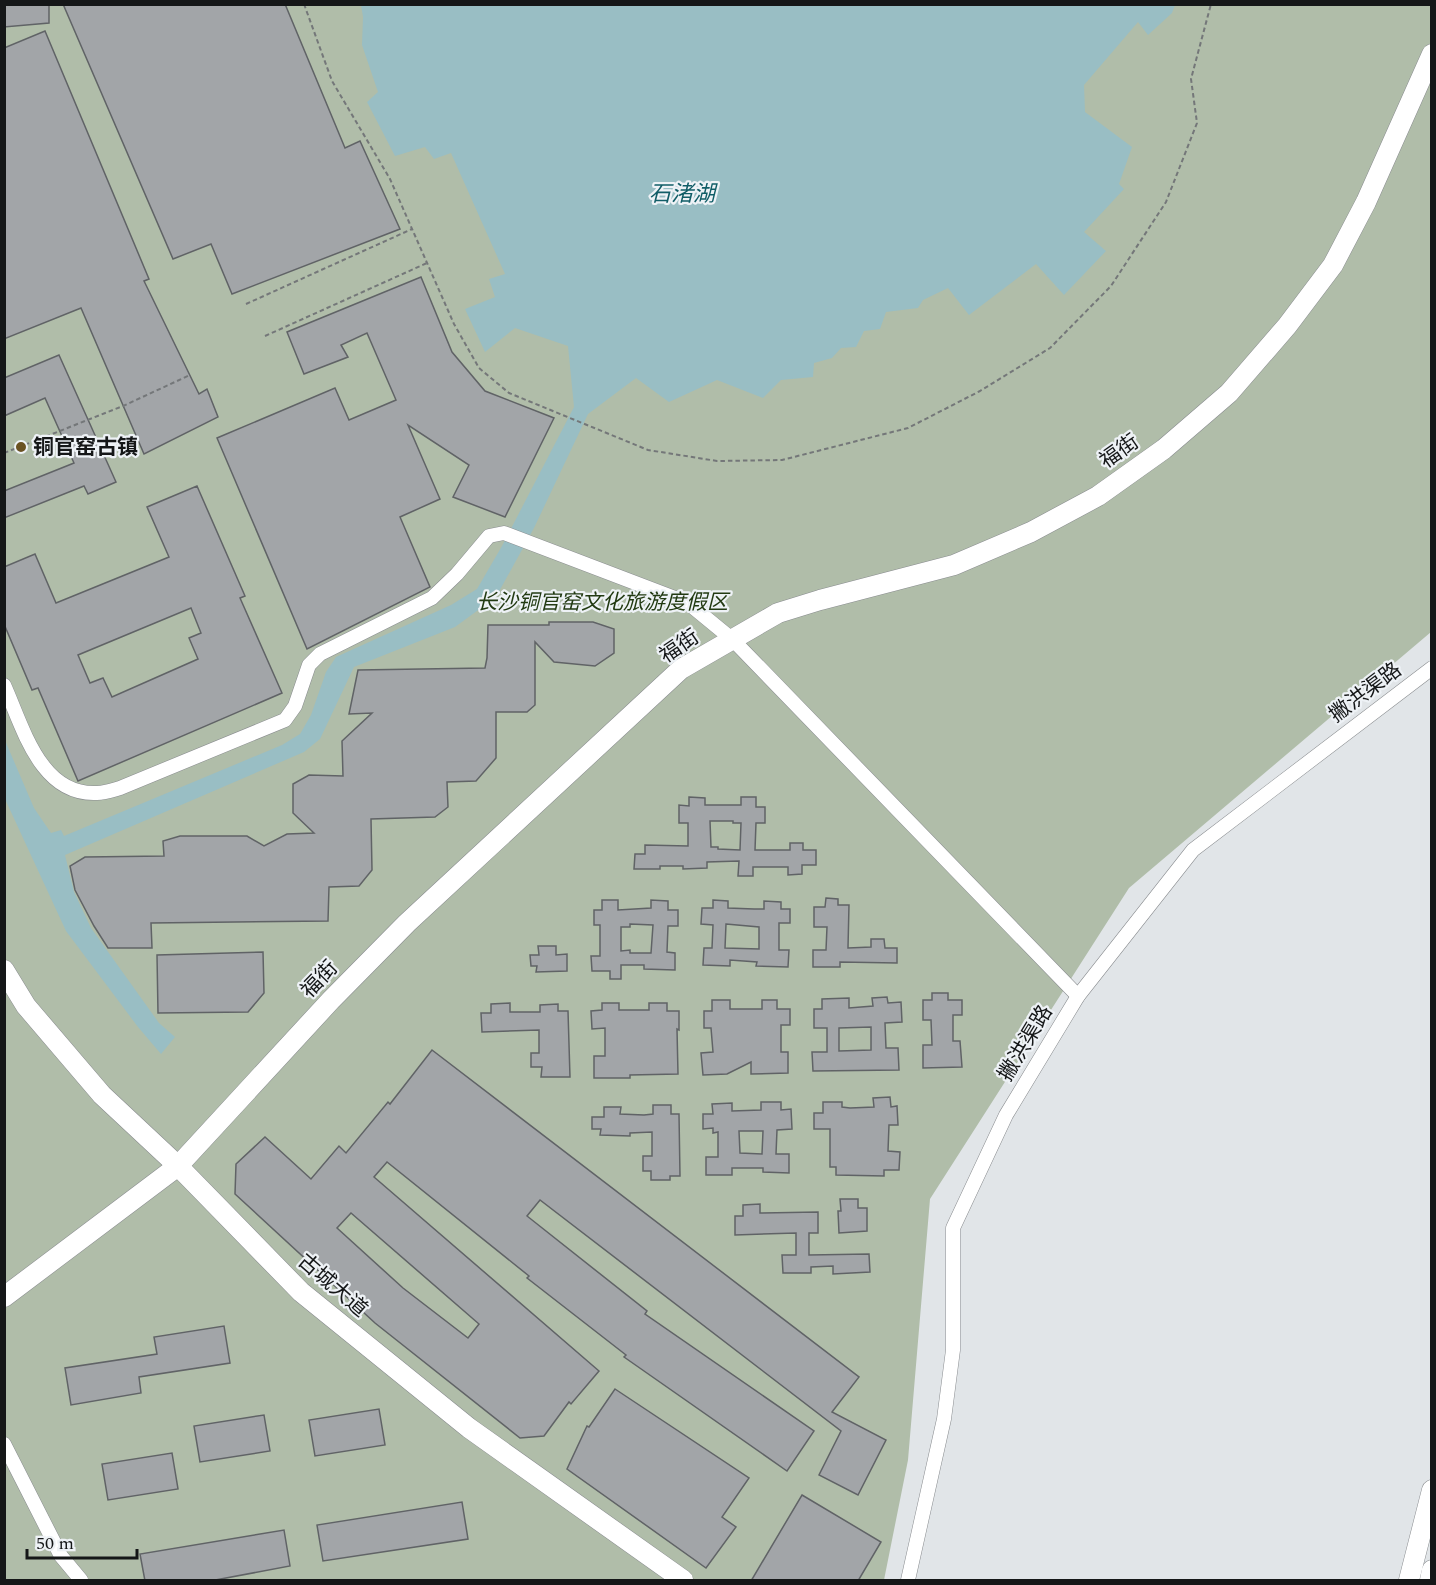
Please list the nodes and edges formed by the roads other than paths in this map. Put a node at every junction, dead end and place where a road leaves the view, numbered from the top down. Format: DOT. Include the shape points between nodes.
graph roads {
  1 [pos="1431,54"];
  2 [pos="733,640"];
  3 [pos="1431,668"];
  4 [pos="4,685"];
  5 [pos="4,970"];
  6 [pos="1078,996"];
  7 [pos="178,1166"];
  8 [pos="4,1297"];
  9 [pos="4,1444"];
  10 [pos="1431,1490"];
  11 [pos="1431,1570"];
  12 [pos="81,1581"];
  13 [pos="683,1581"];
  14 [pos="908,1581"];
  15 [pos="1408,1581"];
  16 [pos="1430,1581"];
  1 -- 2 [label="street, 福街" via="1366,202 1333,265 1229,393 1164,449 1098,496 1031,532 954,565 778,614"];
  2 -- 4 [label="street" via="688,603 504,533 489,536 432,598 320,654 309,665 295,706 285,720 120,788 98,793 77,791 49,774 37,759"];
  2 -- 6 [label="street"];
  2 -- 7 [label="street, 福街" via="681,669 407,923"];
  3 -- 6 [label="street, 撇洪渠路" via="1193,850"];
  5 -- 7 [label="street, 古城大道" via="26,1006 102,1095"];
  6 -- 14 [label="street, 撇洪渠路" via="1006,1115 953,1228 953,1350 944,1419"];
  7 -- 8 [label="street, 福街"];
  7 -- 13 [label="street, 古城大道" via="301,1292 470,1428"];
  9 -- 12 [label="street" via="61,1556"];
  10 -- 15 [label="street"];
  11 -- 16 [label="street"];
}
